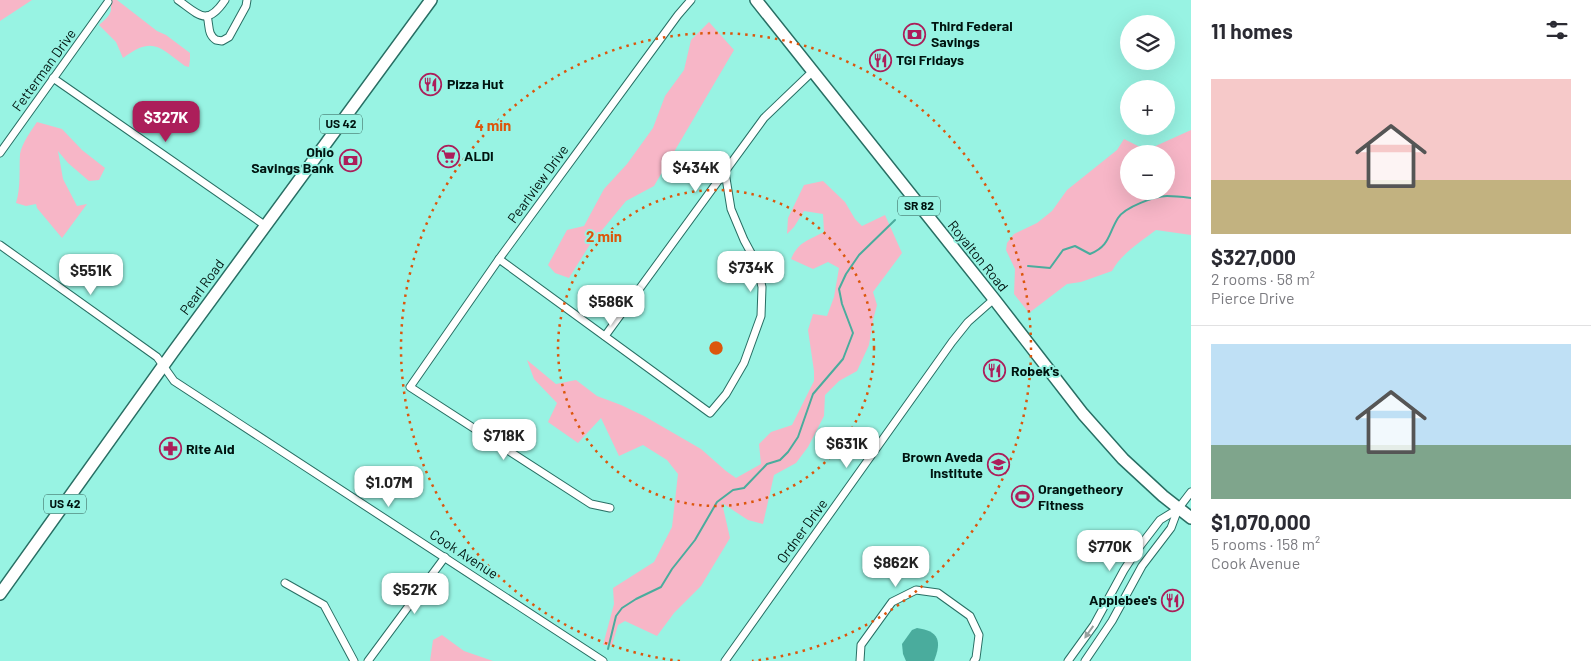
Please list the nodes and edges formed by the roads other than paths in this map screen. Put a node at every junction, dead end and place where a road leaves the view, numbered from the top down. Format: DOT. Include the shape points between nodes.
graph roads {
  1 [pos="178,0"];
  2 [pos="225,0"];
  3 [pos="247,0"];
  4 [pos="431,0"];
  5 [pos="691,0"];
  6 [pos="756,0"];
  7 [pos="108,2"];
  8 [pos="208,16"];
  9 [pos="812,72"];
  10 [pos="53,78"];
  11 [pos="0,153"];
  12 [pos="725,172"];
  13 [pos="266,226"];
  14 [pos="0,245"];
  15 [pos="499,259"];
  16 [pos="994,299"];
  17 [pos="605,336"];
  18 [pos="164,366"];
  19 [pos="1191,492"];
  20 [pos="610,508"];
  21 [pos="1178,509"];
  22 [pos="1191,518"];
  23 [pos="444,557"];
  24 [pos="285,583"];
  25 [pos="0,594"];
  26 [pos="975,660"];
  27 [pos="354,661"];
  28 [pos="368,661"];
  29 [pos="603,661"];
  30 [pos="725,661"];
  31 [pos="860,661"];
  32 [pos="1068,661"];
  33 [pos="1085,661"];
  1 -- 8 [label="street" via="198,14"];
  2 -- 8 [label="street" via="216,13"];
  3 -- 8 [label="street" via="226,40 210,36"];
  4 -- 13 [label="main road, Pearl Road / US 42"];
  5 -- 15 [label="street, Pearlview Drive"];
  6 -- 9 [label="main road, Royalton Road / SR 82"];
  7 -- 10 [label="street, Fetterman Drive"];
  9 -- 12 [label="street" via="764,118"];
  9 -- 16 [label="main road, Royalton Road / SR 82"];
  10 -- 11 [label="street, Fetterman Drive"];
  10 -- 13 [label="street"];
  12 -- 17 [label="street"];
  12 -- 17 [label="street" via="731,209 757,264 762,287 761,316 744,363 726,394 710,412"];
  13 -- 18 [label="main road, Pearl Road / US 42"];
  14 -- 18 [label="street, Cook Avenue" via="157,356"];
  15 -- 17 [label="street"];
  15 -- 20 [label="street, Pearlview Drive" via="410,387 590,504"];
  16 -- 21 [label="main road, Royalton Road / SR 82" via="1082,414 1123,459"];
  16 -- 30 [label="street, Ordner Drive" via="968,322 952,342"];
  18 -- 23 [label="street, Cook Avenue" via="174,381"];
  18 -- 25 [label="main road, Pearl Road / US 42"];
  19 -- 21 [label="street"];
  21 -- 22 [label="main road, Royalton Road / SR 82"];
  21 -- 32 [label="street, one-way" via="1160,520 1140,546 1094,625"];
  21 -- 33 [label="street" via="1171,528 1142,566 1112,621"];
  23 -- 28 [label="street"];
  23 -- 29 [label="street, Cook Avenue"];
  24 -- 27 [label="street" via="324,606"];
  26 -- 31 [label="street" via="978,634 970,616 938,593 916,590 892,602 861,645"];
}
